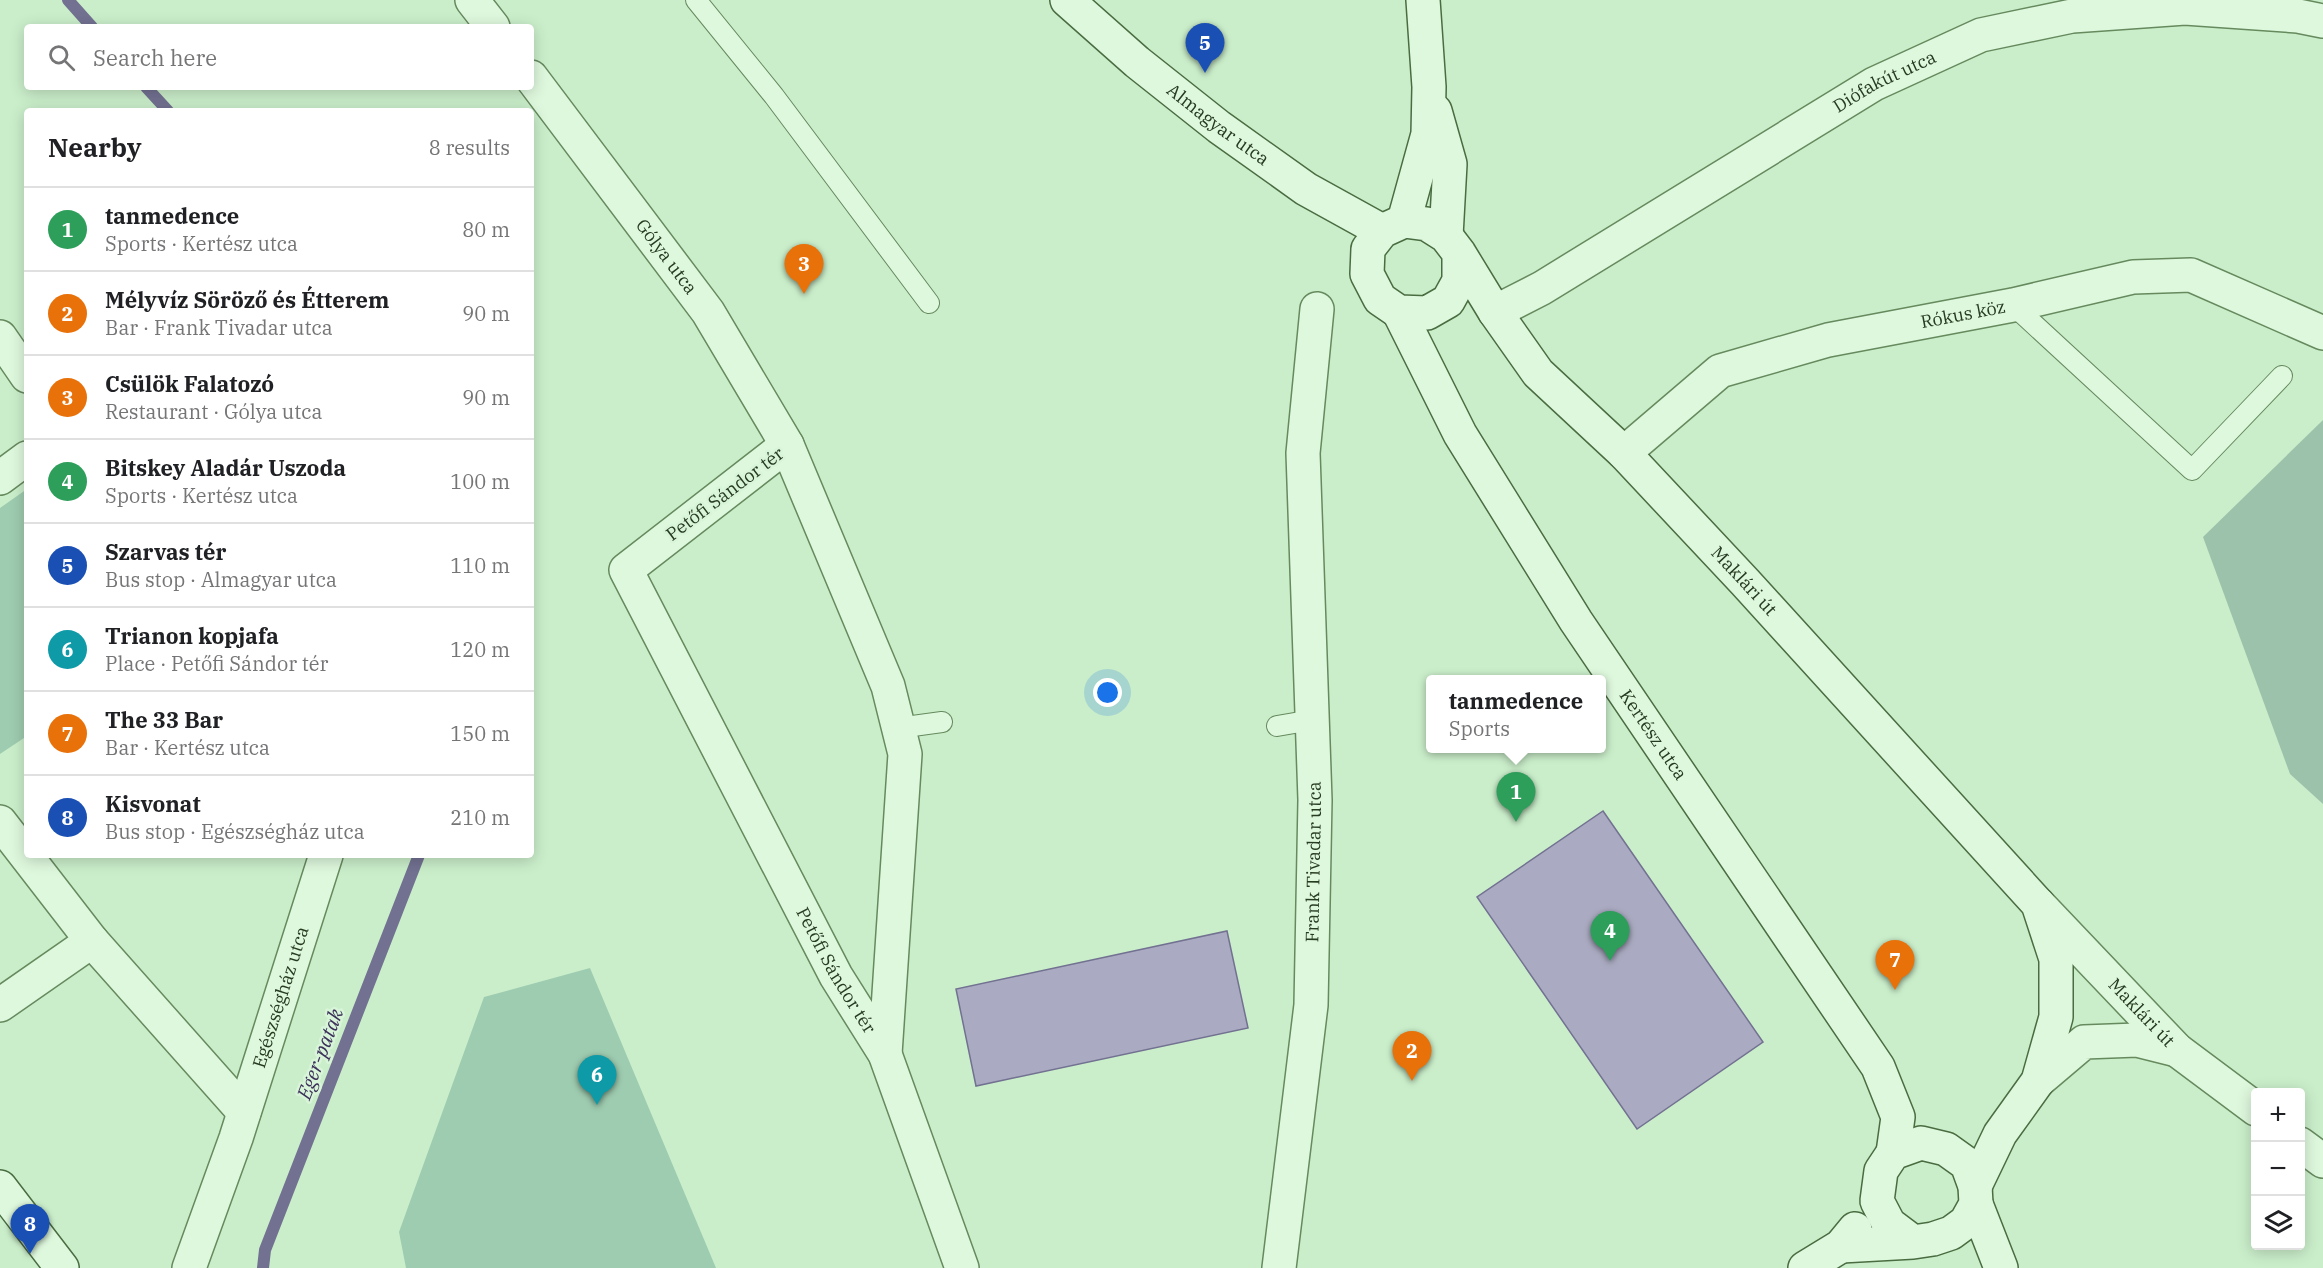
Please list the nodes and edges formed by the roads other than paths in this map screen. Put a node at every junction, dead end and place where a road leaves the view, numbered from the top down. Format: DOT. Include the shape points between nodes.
graph roads {
  1 [pos="696,0"];
  2 [pos="1067,0"];
  3 [pos="1423,0"];
  4 [pos="2323,21"];
  5 [pos="534,81"];
  6 [pos="1429,87"];
  7 [pos="1393,226"];
  8 [pos="1452,245"];
  9 [pos="929,303"];
  10 [pos="2013,305"];
  11 [pos="1317,309"];
  12 [pos="1399,312"];
  13 [pos="1496,312"];
  14 [pos="2323,333"];
  15 [pos="0,337"];
  16 [pos="24,372"];
  17 [pos="2282,376"];
  18 [pos="788,445"];
  19 [pos="1624,453"];
  20 [pos="24,460"];
  21 [pos="0,478"];
  22 [pos="1312,720"];
  23 [pos="942,722"];
  24 [pos="1277,726"];
  25 [pos="898,728"];
  26 [pos="0,822"];
  27 [pos="24,853"];
  28 [pos="28,858"];
  29 [pos="325,858"];
  30 [pos="2038,904"];
  31 [pos="92,941"];
  32 [pos="0,1005"];
  33 [pos="2177,1050"];
  34 [pos="885,1054"];
  35 [pos="2038,1080"];
  36 [pos="2251,1105"];
  37 [pos="240,1125"];
  38 [pos="2305,1147"];
  39 [pos="1893,1153"];
  40 [pos="2323,1161"];
  41 [pos="0,1187"];
  42 [pos="1976,1195"];
  43 [pos="1877,1201"];
  44 [pos="1923,1241"];
  45 [pos="1841,1246"];
  46 [pos="62,1268"];
  47 [pos="189,1268"];
  48 [pos="962,1268"];
  49 [pos="1279,1268"];
  50 [pos="1805,1268"];
  51 [pos="1986,1268"];
  52 [pos="2001,1268"];
  1 -- 9 [label="lane" via="774,96"];
  2 -- 7 [label="street, Almagyar utca" via="1219,127 1306,189"];
  3 -- 6 [label="street"];
  4 -- 13 [label="street, Diófakút utca" via="2185,8 2072,16 1982,35 1874,84 1542,288"];
  5 -- 18 [label="street, Gólya utca" via="708,312"];
  6 -- 7 [label="street" via="1428,134"];
  6 -- 8 [label="street" via="1450,164"];
  7 -- 8 [label="street" via="1427,224"];
  7 -- 12 [label="street" via="1368,249 1367,274 1380,299"];
  8 -- 12 [label="street" via="1460,281 1448,300 1427,313"];
  8 -- 13 [label="street, Maklári út"];
  10 -- 14 [label="street, Rókus köz" via="2133,277 2191,275"];
  10 -- 17 [label="lane" via="2192,470"];
  10 -- 19 [label="street, Rókus köz" via="1828,340 1720,371"];
  11 -- 22 [label="street, Frank Tivadar utca" via="1303,453"];
  12 -- 39 [label="street, Kertész utca" via="1460,434 1576,621 1878,1067 1898,1117"];
  13 -- 19 [label="street, Maklári út" via="1538,373"];
  15 -- 16 [label="street"];
  18 -- 25 [label="street, Petőfi Sándor tér" via="888,686"];
  18 -- 34 [label="street, Petőfi Sándor tér" via="626,570 836,976"];
  19 -- 30 [label="street, Maklári út"];
  20 -- 21 [label="street"];
  22 -- 24 [label="lane"];
  22 -- 49 [label="street, Frank Tivadar utca" via="1315,800 1311,1005"];
  23 -- 25 [label="lane"];
  25 -- 34 [label="street, Petőfi Sándor tér" via="905,753"];
  26 -- 27 [label="street"];
  28 -- 31 [label="street"];
  29 -- 37 [label="street, Egészségház utca"];
  30 -- 33 [label="street, Maklári út"];
  30 -- 35 [label="street, Maklári út" via="2056,959 2056,1017"];
  31 -- 32 [label="street"];
  31 -- 37 [label="street" via="180,1040"];
  33 -- 35 [label="street" via="2136,1040 2084,1042"];
  33 -- 36 [label="street, Maklári út"];
  34 -- 48 [label="street, Petőfi Sándor tér"];
  35 -- 42 [label="street" via="2001,1134"];
  37 -- 47 [label="street, Egészségház utca"];
  38 -- 40 [label="street"];
  39 -- 42 [label="street" via="1921,1143 1946,1149 1967,1164"];
  39 -- 43 [label="street" via="1881,1171"];
  41 -- 46 [label="street"];
  42 -- 44 [label="street" via="1966,1222 1950,1233"];
  42 -- 52 [label="street"];
  43 -- 44 [label="street" via="1889,1224"];
  43 -- 45 [label="street"];
  44 -- 45 [label="street"];
  44 -- 51 [label="street" via="1966,1249"];
  45 -- 50 [label="street"];
}
